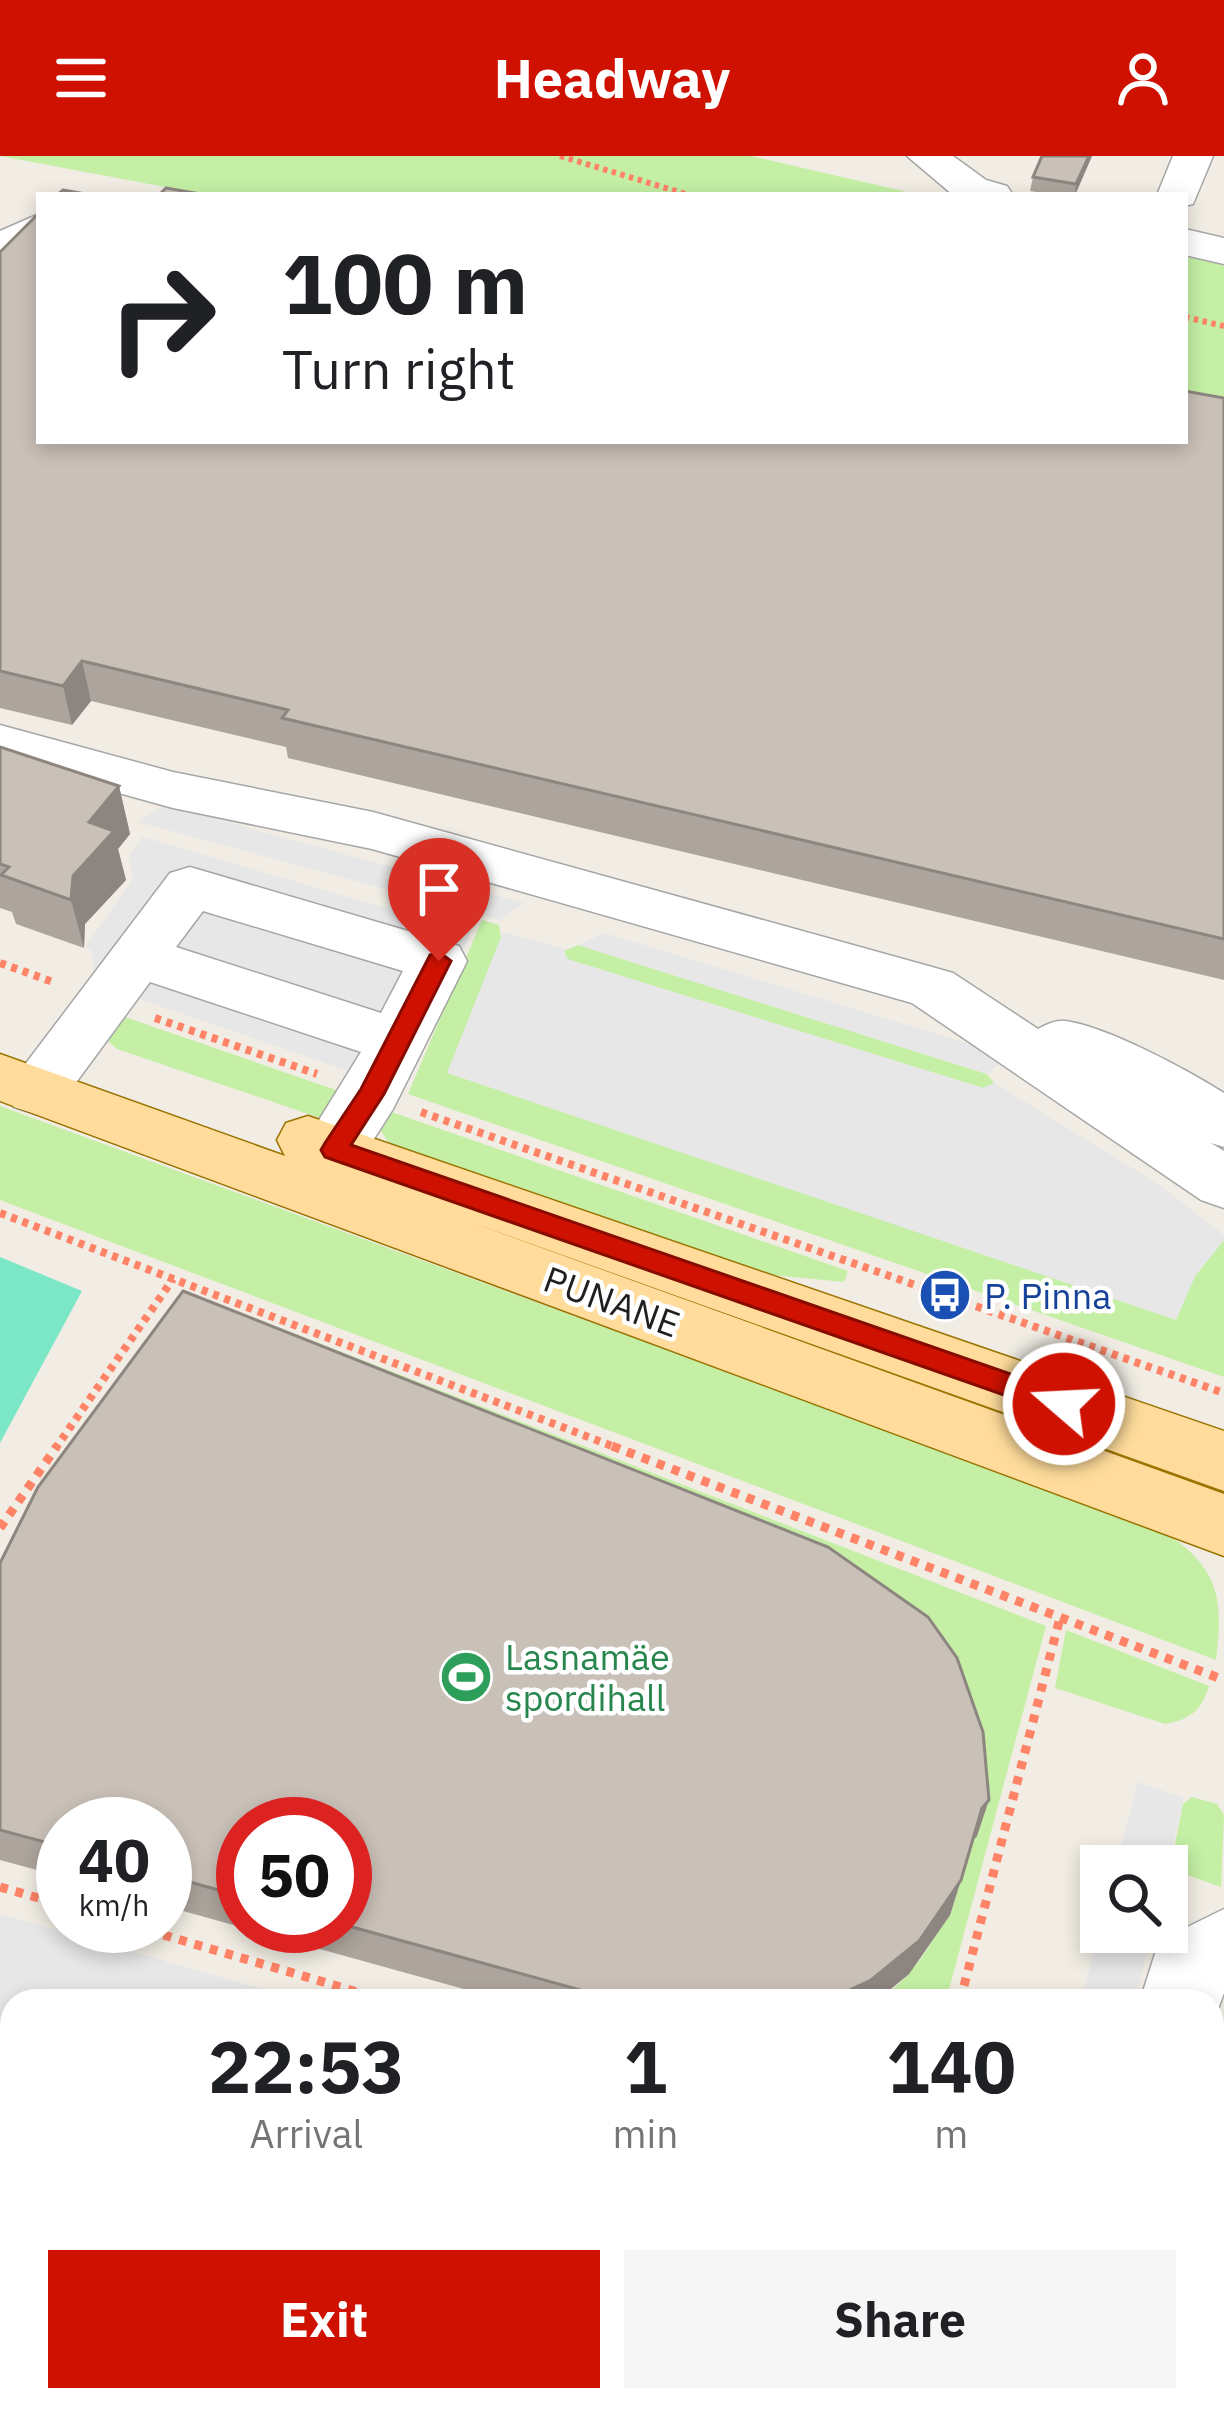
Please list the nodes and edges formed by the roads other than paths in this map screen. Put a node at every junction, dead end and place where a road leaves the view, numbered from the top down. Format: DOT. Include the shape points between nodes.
graph roads {
  1 [pos="927,156"];
  2 [pos="1193,156"];
  3 [pos="982,192"];
  4 [pos="1179,192"];
  5 [pos="36,229"];
  6 [pos="1188,243"];
  7 [pos="0,248"];
  8 [pos="1224,251"];
  9 [pos="0,742"];
  10 [pos="123,979"];
  11 [pos="932,988"];
  12 [pos="0,1030"];
  13 [pos="397,1041"];
  14 [pos="34,1074"];
  15 [pos="1224,1123"];
  16 [pos="322,1169"];
  17 [pos="1224,1183"];
  18 [pos="1224,1460"];
  19 [pos="1224,1526"];
  20 [pos="1224,1948"];
  21 [pos="1184,1989"];
  1 -- 3 [label="lane"];
  2 -- 4 [label="lane"];
  5 -- 7 [label="lane"];
  6 -- 8 [label="lane"];
  9 -- 11 [label="lane" via="173,790 373,831"];
  10 -- 13 [label="lane"];
  10 -- 13 [label="lane" via="190,887 439,961"];
  10 -- 14 [label="lane"];
  11 -- 15 [label="lane" via="1165,1086"];
  11 -- 17 [label="lane"];
  12 -- 14 [label="main road, PUNANE"];
  13 -- 16 [label="lane"];
  14 -- 16 [label="main road, PUNANE"];
  16 -- 18 [label="main road, PUNANE"];
  16 -- 19 [label="main road, PUNANE"];
  20 -- 21 [label="lane" via="1188,1969"];
}
